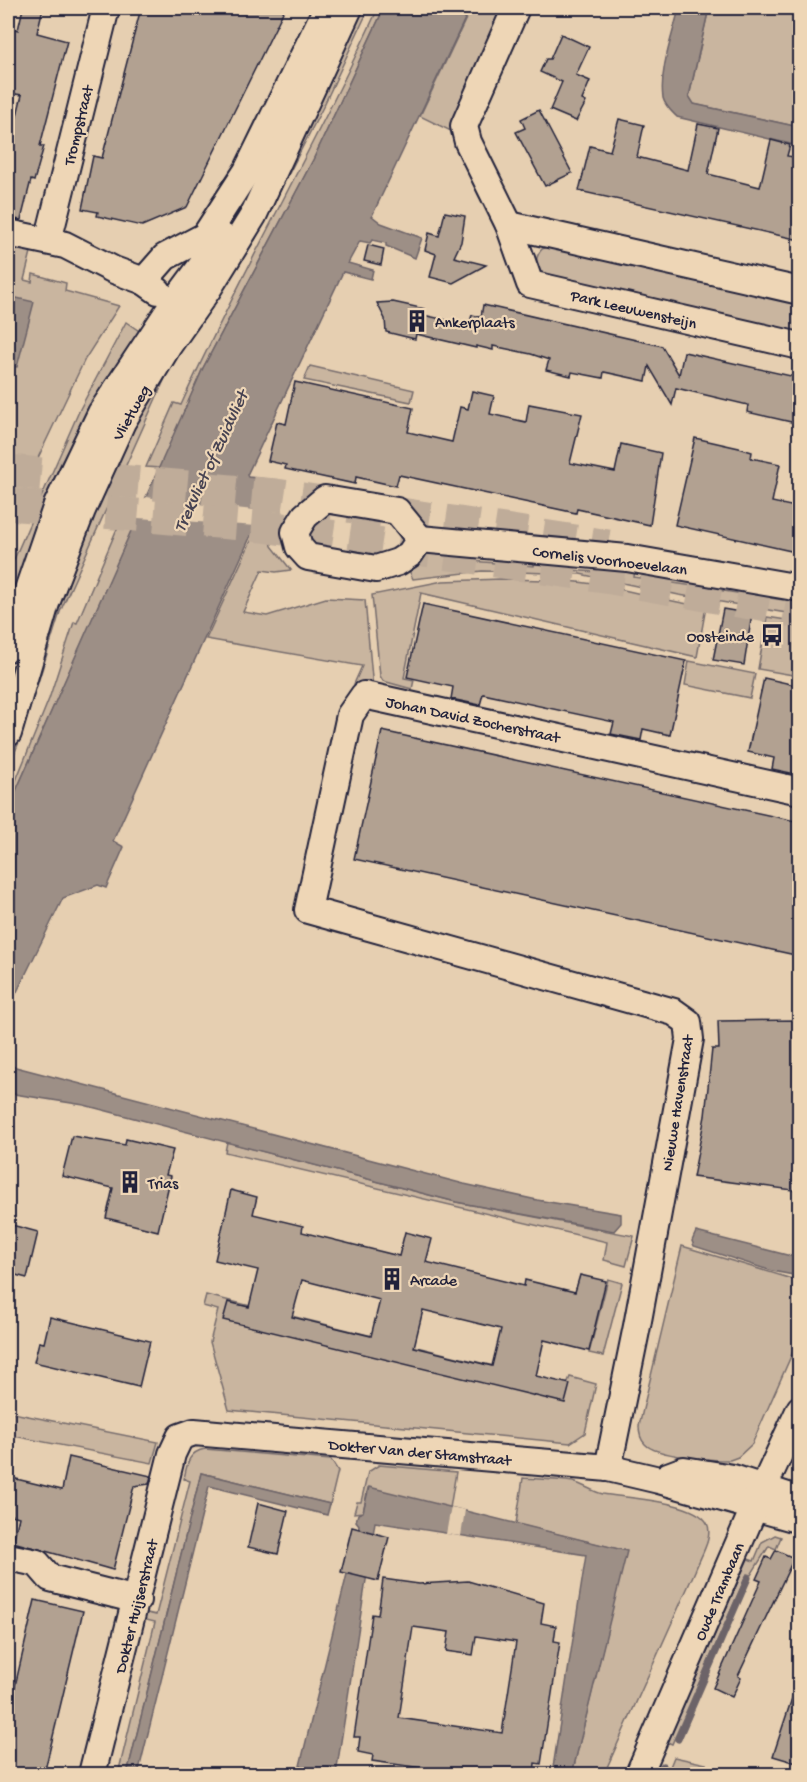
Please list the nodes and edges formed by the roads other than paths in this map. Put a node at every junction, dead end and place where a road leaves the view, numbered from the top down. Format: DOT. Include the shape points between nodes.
graph roads {
  1 [pos="106,8"];
  2 [pos="327,8"];
  3 [pos="349,8"];
  4 [pos="516,8"];
  5 [pos="509,225"];
  6 [pos="8,233"];
  7 [pos="48,241"];
  8 [pos="144,281"];
  9 [pos="800,291"];
  10 [pos="182,309"];
  11 [pos="800,346"];
  12 [pos="420,539"];
  13 [pos="800,588"];
  14 [pos="8,648"];
  15 [pos="8,728"];
  16 [pos="800,791"];
  17 [pos="308,910"];
  18 [pos="800,1408"];
  19 [pos="180,1437"];
  20 [pos="608,1468"];
  21 [pos="759,1497"];
  22 [pos="800,1500"];
  23 [pos="800,1520"];
  24 [pos="8,1557"];
  25 [pos="137,1600"];
  26 [pos="92,1774"];
  27 [pos="639,1774"];
  1 -- 7 [label="street, Trompstraat"];
  2 -- 8 [label="street" via="247,171 205,236 165,257"];
  3 -- 10 [label="street, Vlietweg" via="253,216"];
  4 -- 5 [label="street, Park Leeuwensteijn" via="464,126"];
  5 -- 9 [label="street"];
  5 -- 11 [label="street, Park Leeuwensteijn" via="530,284"];
  6 -- 7 [label="street"];
  7 -- 8 [label="street"];
  8 -- 10 [label="street"];
  10 -- 14 [label="street, Vlietweg" via="101,413 57,505"];
  10 -- 15 [label="street, Vlietweg" via="122,422 82,510 46,603"];
  12 -- 13 [label="street, Cornelis Voorhoevelaan" via="627,558"];
  16 -- 17 [label="street, Johan David Zocherstraat" via="364,695 350,716"];
  17 -- 20 [label="street, Nieuwe Havenstraat" via="674,1012 688,1022 690,1039"];
  18 -- 21 [label="street, Oude Trambaan"];
  19 -- 20 [label="street, Dokter Van der Stamstraat" via="194,1432 220,1433"];
  19 -- 25 [label="street, Dokter Huijserstraat"];
  20 -- 21 [label="street, Dokter Van der Stamstraat"];
  21 -- 22 [label="street, Dokter Van der Stamstraat"];
  21 -- 23 [label="street, Dokter Van der Stamstraat"];
  21 -- 27 [label="street, Oude Trambaan"];
  24 -- 25 [label="street" via="37,1563 50,1578"];
  25 -- 26 [label="street, Dokter Huijserstraat"];
}
